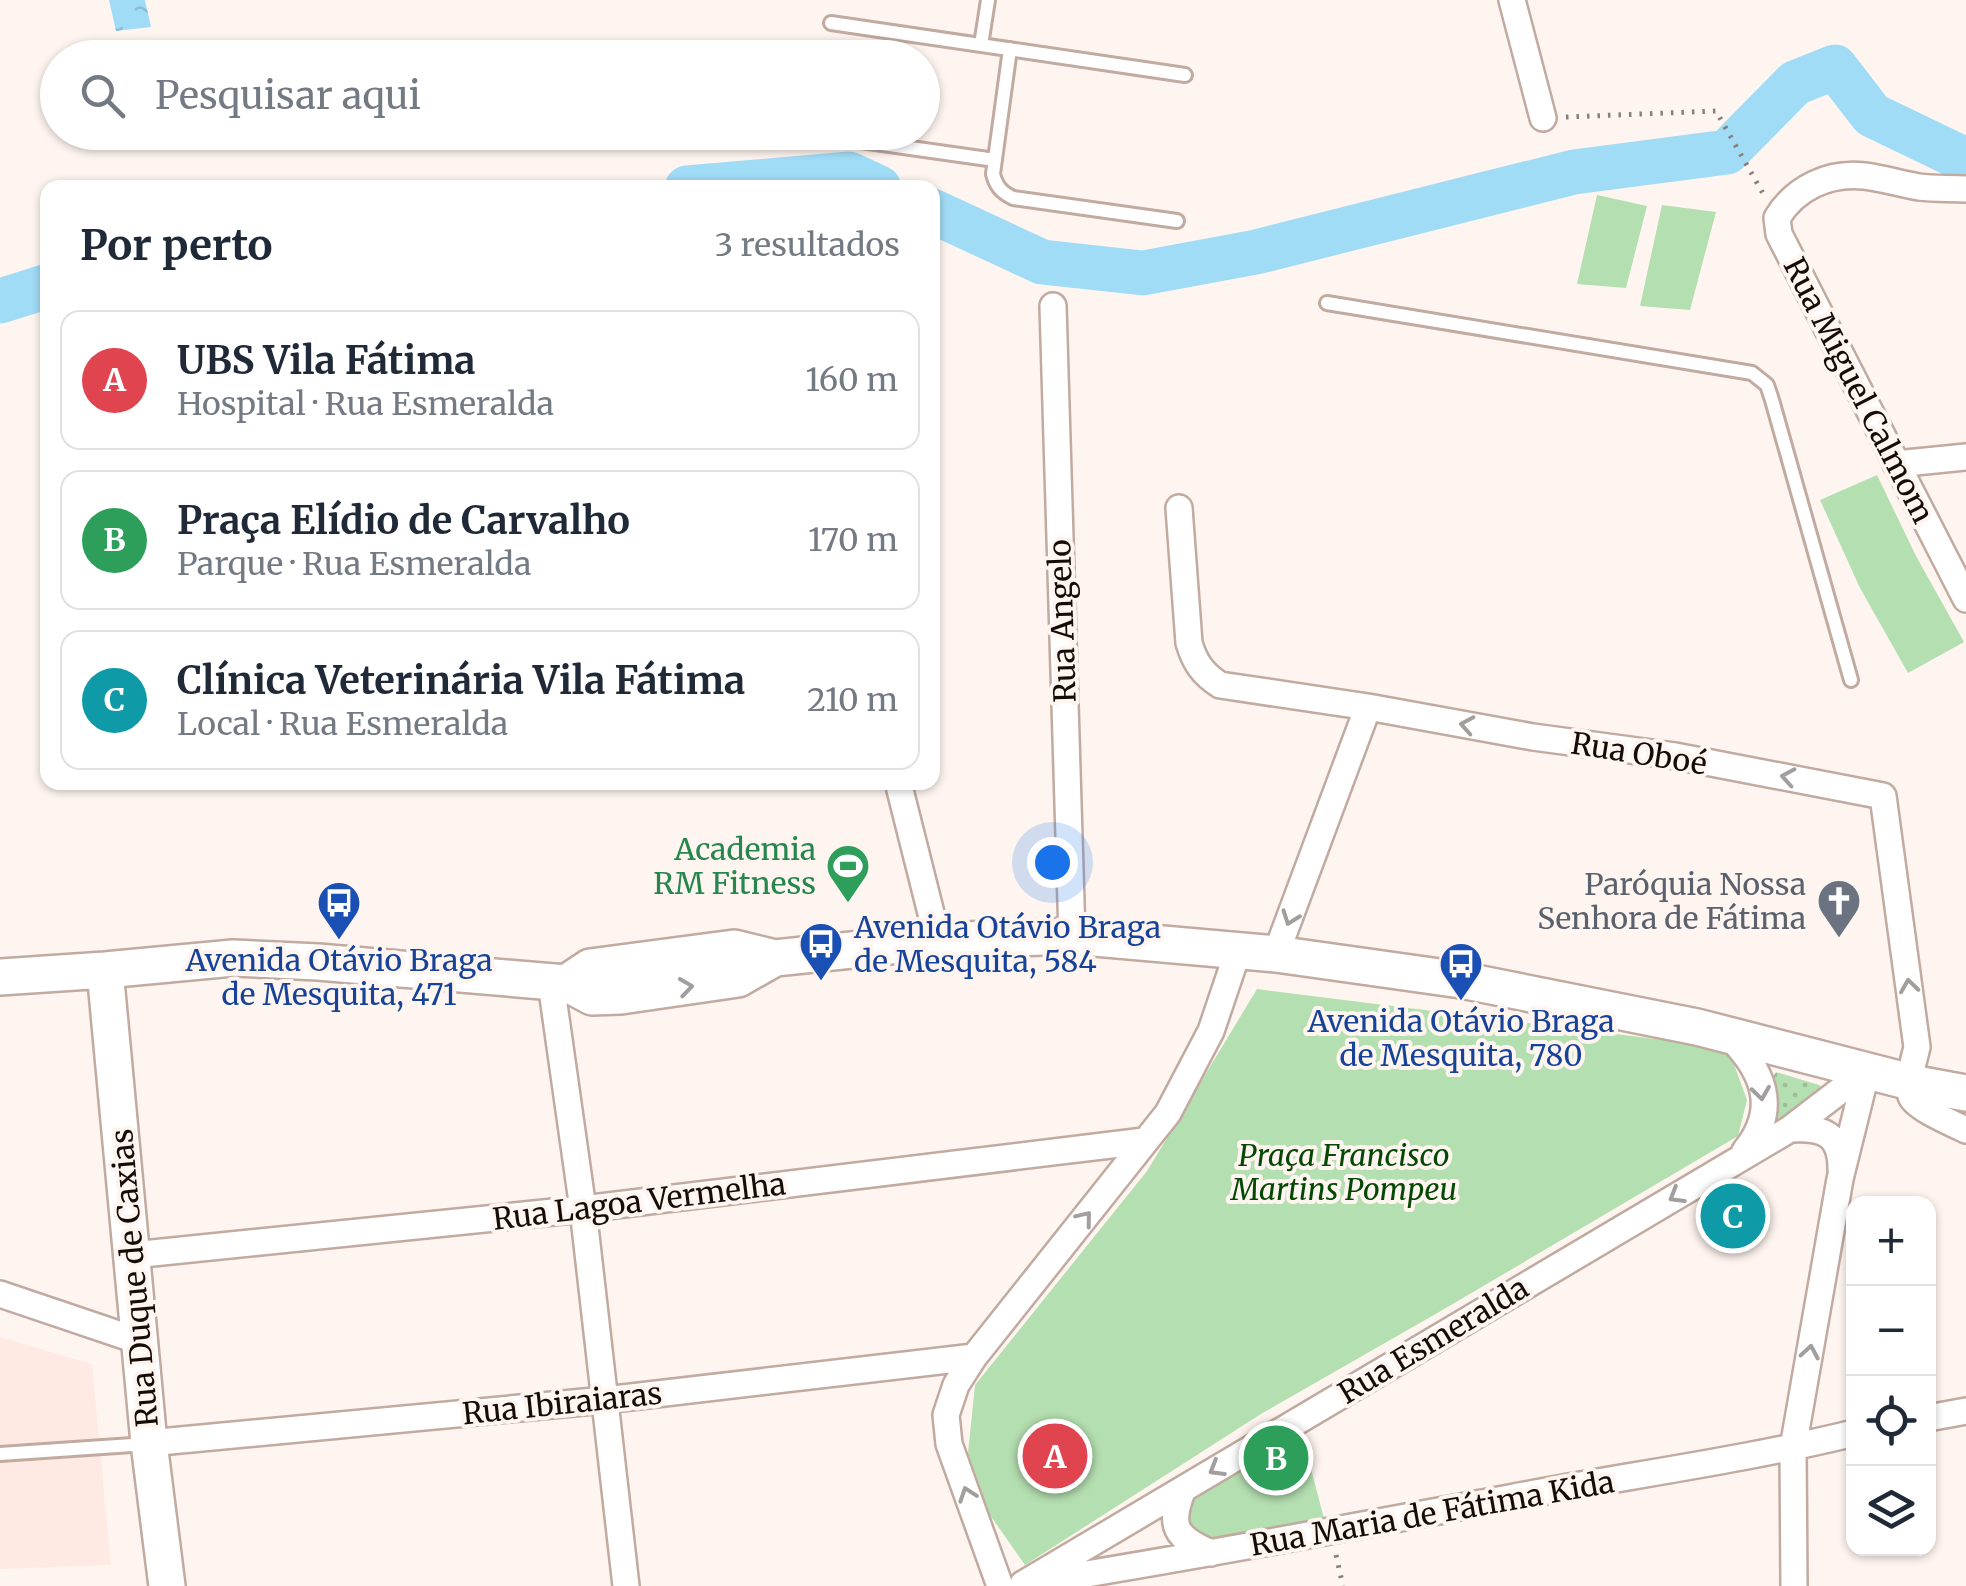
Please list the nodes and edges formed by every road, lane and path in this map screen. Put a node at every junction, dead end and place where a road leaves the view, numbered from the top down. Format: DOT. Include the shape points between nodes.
graph roads {
  1 [pos="988,0"];
  2 [pos="1512,0"];
  3 [pos="831,23"];
  4 [pos="981,45"];
  5 [pos="1010,49"];
  6 [pos="1185,75"];
  7 [pos="1543,118"];
  8 [pos="925,150"];
  9 [pos="996,160"];
  10 [pos="1966,189"];
  11 [pos="1177,221"];
  12 [pos="1778,226"];
  13 [pos="1327,303"];
  14 [pos="1052,306"];
  15 [pos="1966,457"];
  16 [pos="1896,464"];
  17 [pos="1179,508"];
  18 [pos="1966,599"];
  19 [pos="1851,680"];
  20 [pos="1368,708"];
  21 [pos="900,790"];
  22 [pos="1072,936"];
  23 [pos="938,941"];
  24 [pos="1238,951"];
  25 [pos="1276,954"];
  26 [pos="106,970"];
  27 [pos="0,977"];
  28 [pos="559,983"];
  29 [pos="1726,1033"];
  30 [pos="1866,1070"];
  31 [pos="1910,1082"];
  32 [pos="1966,1093"];
  33 [pos="1790,1129"];
  34 [pos="1966,1130"];
  35 [pos="1144,1141"];
  36 [pos="1740,1157"];
  37 [pos="1840,1179"];
  38 [pos="583,1209"];
  39 [pos="133,1255"];
  40 [pos="0,1294"];
  41 [pos="140,1341"];
  42 [pos="974,1357"];
  43 [pos="605,1400"];
  44 [pos="1966,1411"];
  45 [pos="1936,1417"];
  46 [pos="1846,1435"];
  47 [pos="149,1444"];
  48 [pos="1793,1448"];
  49 [pos="0,1454"];
  50 [pos="1183,1489"];
  51 [pos="1331,1533"];
  52 [pos="1211,1553"];
  53 [pos="1011,1585"];
  54 [pos="167,1586"];
  55 [pos="626,1586"];
  56 [pos="1343,1586"];
  57 [pos="1794,1586"];
  1 -- 4 [label="lane"];
  2 -- 7 [label="street"];
  3 -- 4 [label="lane"];
  4 -- 5 [label="lane"];
  5 -- 6 [label="lane"];
  5 -- 9 [label="lane"];
  7 -- 12 [label="path" via="1716,111"];
  8 -- 9 [label="lane"];
  9 -- 11 [label="lane" via="996,184 1013,198"];
  10 -- 12 [label="street" via="1838,176 1793,197"];
  12 -- 16 [label="street, Rua Miguel Calmom"];
  13 -- 19 [label="lane" via="1752,373 1772,400"];
  14 -- 22 [label="street, Rua Angelo"];
  15 -- 16 [label="street"];
  16 -- 18 [label="street, Rua Miguel Calmom"];
  17 -- 20 [label="street" via="1189,644 1206,676 1220,684"];
  20 -- 25 [label="street, one-way"];
  31 -- 20 [label="street, Rua Oboé, one-way" via="1918,1047 1883,796"];
  21 -- 23 [label="street"];
  22 -- 23 [label="main road"];
  22 -- 24 [label="main road"];
  23 -- 28 [label="main road" via="776,958 738,979 622,996 592,997"];
  24 -- 25 [label="main road"];
  24 -- 35 [label="street" via="1191,1072"];
  25 -- 29 [label="main road" via="1461,980"];
  26 -- 27 [label="main road"];
  26 -- 28 [label="main road" via="232,958"];
  26 -- 39 [label="main road, Rua Duque de Caxias"];
  28 -- 38 [label="street"];
  29 -- 30 [label="main road"];
  29 -- 36 [label="street, one-way" via="1758,1074 1764,1097 1760,1132"];
  30 -- 31 [label="main road"];
  30 -- 33 [label="street, Rua Esmeralda"];
  30 -- 37 [label="street"];
  31 -- 32 [label="main road"];
  31 -- 34 [label="street" via="1916,1103"];
  33 -- 36 [label="street, Rua Esmeralda"];
  33 -- 37 [label="street" via="1821,1130 1832,1138"];
  35 -- 38 [label="street, Rua Lagoa Vermelha"];
  42 -- 35 [label="street, one-way"];
  36 -- 50 [label="street, Rua Esmeralda, one-way"];
  48 -- 37 [label="street, one-way"];
  38 -- 39 [label="street, Rua Lagoa Vermelha"];
  38 -- 43 [label="street"];
  39 -- 41 [label="main road, Rua Duque de Caxias"];
  40 -- 41 [label="street"];
  41 -- 47 [label="main road, Rua Duque de Caxias"];
  42 -- 43 [label="street, Rua Ibiraiaras"];
  53 -- 42 [label="street, one-way" via="950,1444 946,1415"];
  43 -- 47 [label="street, Rua Ibiraiaras"];
  43 -- 55 [label="street"];
  44 -- 45 [label="street"];
  46 -- 48 [label="street, Rua Maria de Fátima Kida"];
  47 -- 49 [label="lane"];
  47 -- 54 [label="main road, Rua Duque de Caxias"];
  48 -- 51 [label="street, Rua Maria de Fátima Kida"];
  48 -- 57 [label="street"];
  50 -- 52 [label="street" via="1174,1520 1189,1543"];
  50 -- 53 [label="street, Rua Esmeralda"];
  51 -- 52 [label="street, Rua Maria de Fátima Kida"];
  51 -- 56 [label="path"];
  52 -- 53 [label="street, Rua Maria de Fátima Kida"];
}
